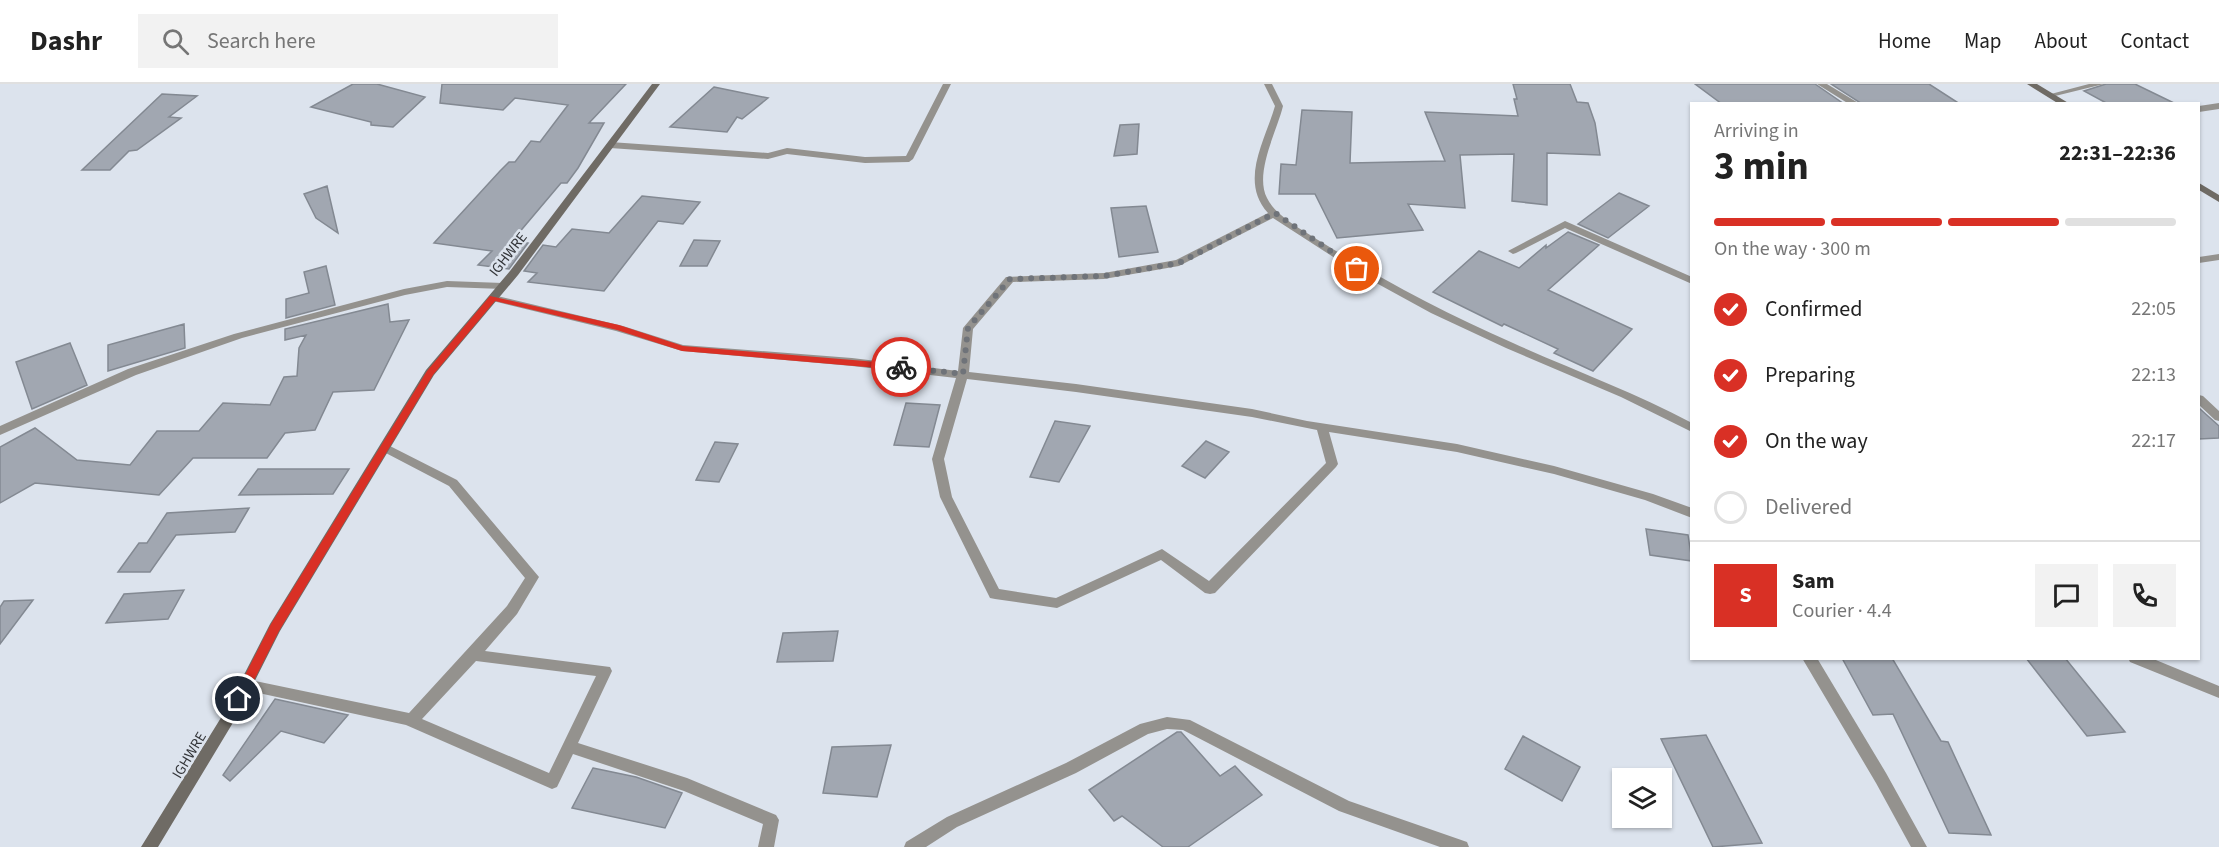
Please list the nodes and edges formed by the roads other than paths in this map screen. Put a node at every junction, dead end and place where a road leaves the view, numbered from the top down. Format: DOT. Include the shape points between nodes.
graph roads {
  1 [pos="656,84"];
  2 [pos="947,84"];
  3 [pos="1269,84"];
  4 [pos="1821,84"];
  5 [pos="2031,84"];
  6 [pos="2100,84"];
  7 [pos="2050,95"];
  8 [pos="1852,102"];
  9 [pos="2062,102"];
  10 [pos="2219,106"];
  11 [pos="2200,109"];
  12 [pos="610,145"];
  13 [pos="2200,187"];
  14 [pos="2219,199"];
  15 [pos="1275,213"];
  16 [pos="1514,250"];
  17 [pos="2219,257"];
  18 [pos="2200,260"];
  19 [pos="1690,280"];
  20 [pos="503,286"];
  21 [pos="493,298"];
  22 [pos="963,374"];
  23 [pos="2200,400"];
  24 [pos="2219,417"];
  25 [pos="1690,427"];
  26 [pos="1322,428"];
  27 [pos="0,431"];
  28 [pos="386,448"];
  29 [pos="1690,512"];
  30 [pos="474,655"];
  31 [pos="1810,660"];
  32 [pos="2140,660"];
  33 [pos="245,685"];
  34 [pos="2219,692"];
  35 [pos="412,720"];
  36 [pos="569,746"];
  37 [pos="149,847"];
  38 [pos="766,847"];
  39 [pos="912,847"];
  40 [pos="1461,847"];
  41 [pos="1919,847"];
  1 -- 12 [label="street, IGHWRE"];
  2 -- 12 [label="street" via="909,159 865,160 787,151 768,156"];
  3 -- 15 [label="street" via="1279,106 1262,162 1259,189 1268,208"];
  4 -- 8 [label="street"];
  5 -- 7 [label="street"];
  6 -- 7 [label="street"];
  7 -- 9 [label="street"];
  10 -- 11 [label="street"];
  12 -- 20 [label="street, IGHWRE"];
  13 -- 14 [label="street"];
  15 -- 22 [label="street" via="1179,263 1104,276 1010,279 968,328"];
  15 -- 25 [label="street" via="1389,289 1659,409"];
  16 -- 19 [label="street" via="1565,224"];
  17 -- 18 [label="street"];
  20 -- 21 [label="street, IGHWRE"];
  20 -- 27 [label="street" via="447,285 404,292 238,336 132,372"];
  21 -- 22 [label="street" via="619,328 682,348"];
  21 -- 28 [label="street, IGHWRE" via="430,373"];
  22 -- 26 [label="street" via="1139,396"];
  22 -- 26 [label="street" via="938,459 945,497 996,594 1047,602 1058,603 1162,554 1210,589 1332,464"];
  23 -- 24 [label="street"];
  26 -- 29 [label="street" via="1456,448 1554,470 1649,496"];
  28 -- 30 [label="street" via="453,483 532,577 512,610"];
  28 -- 33 [label="street, IGHWRE" via="275,628"];
  30 -- 35 [label="street"];
  30 -- 36 [label="street" via="605,671"];
  31 -- 41 [label="street"];
  32 -- 34 [label="street"];
  33 -- 35 [label="street"];
  33 -- 37 [label="street, IGHWRE"];
  35 -- 36 [label="street" via="552,782"];
  36 -- 38 [label="street" via="687,785 771,820"];
  39 -- 40 [label="street" via="952,822 1071,768 1146,728 1167,723 1185,724 1344,806"];
}
